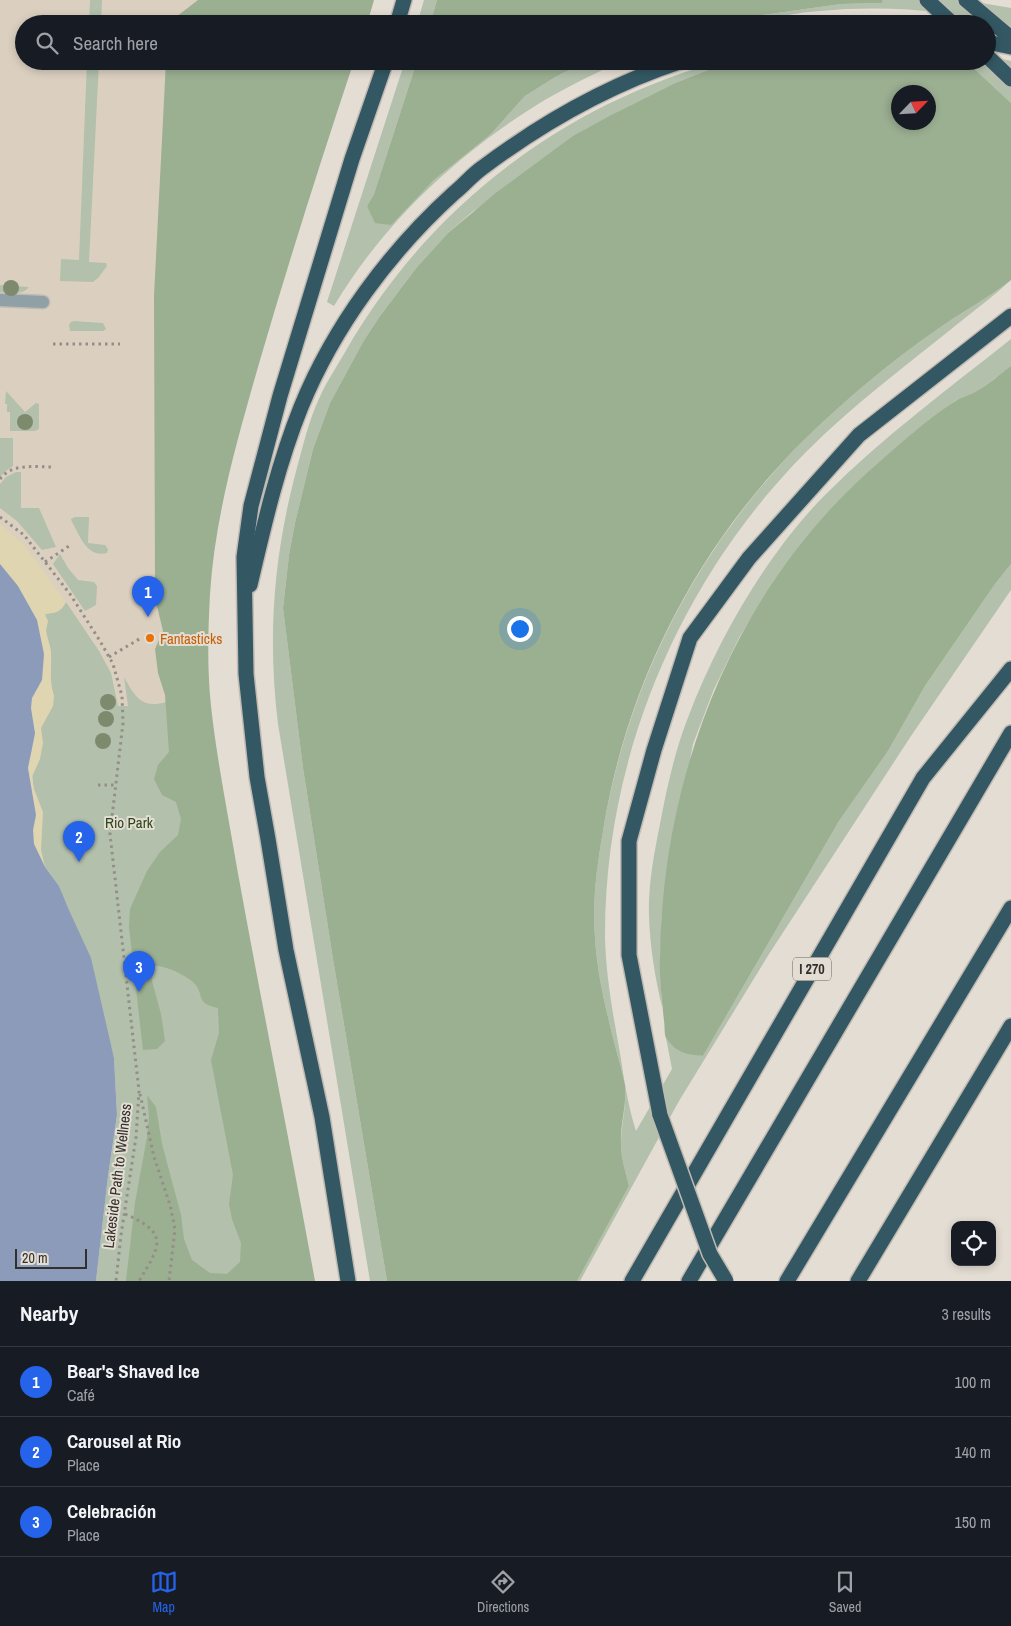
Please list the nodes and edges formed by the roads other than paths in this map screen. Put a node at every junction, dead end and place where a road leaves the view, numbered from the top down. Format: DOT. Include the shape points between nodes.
graph roads {
  1 [pos="404,0"];
  2 [pos="927,0"];
  3 [pos="966,0"];
  4 [pos="400,15"];
  5 [pos="943,15"];
  6 [pos="984,15"];
  7 [pos="996,25"];
  8 [pos="1011,38"];
  9 [pos="996,44"];
  10 [pos="1011,47"];
  11 [pos="996,64"];
  12 [pos="383,70"];
  13 [pos="661,70"];
  14 [pos="1011,78"];
  15 [pos="0,300"];
  16 [pos="43,302"];
  17 [pos="1011,316"];
  18 [pos="244,612"];
  19 [pos="1011,669"];
  20 [pos="1011,733"];
  21 [pos="1011,908"];
  22 [pos="1011,1026"];
  23 [pos="348,1281"];
  24 [pos="632,1281"];
  25 [pos="689,1281"];
  26 [pos="726,1281"];
  27 [pos="787,1281"];
  28 [pos="858,1281"];
  1 -- 4 [label="highway"];
  2 -- 5 [label="highway"];
  3 -- 6 [label="highway"];
  7 -- 8 [label="highway"];
  9 -- 10 [label="highway"];
  11 -- 14 [label="highway"];
  12 -- 18 [label="highway" via="326,243 251,506 244,557"];
  13 -- 18 [label="highway" via="583,104 531,134 481,169 434,211 393,257 336,337 301,407 270,503"];
  15 -- 16 [label="lane"];
  17 -- 26 [label="highway, bridge" via="859,435 749,558 690,638 654,750 629,841 629,955 660,1115 710,1254"];
  18 -- 23 [label="highway" via="246,674 257,777 286,950 322,1117"];
  19 -- 24 [label="highway, I 270" via="922,778"];
  20 -- 25 [label="highway"];
  21 -- 27 [label="highway"];
  22 -- 28 [label="highway"];
}
